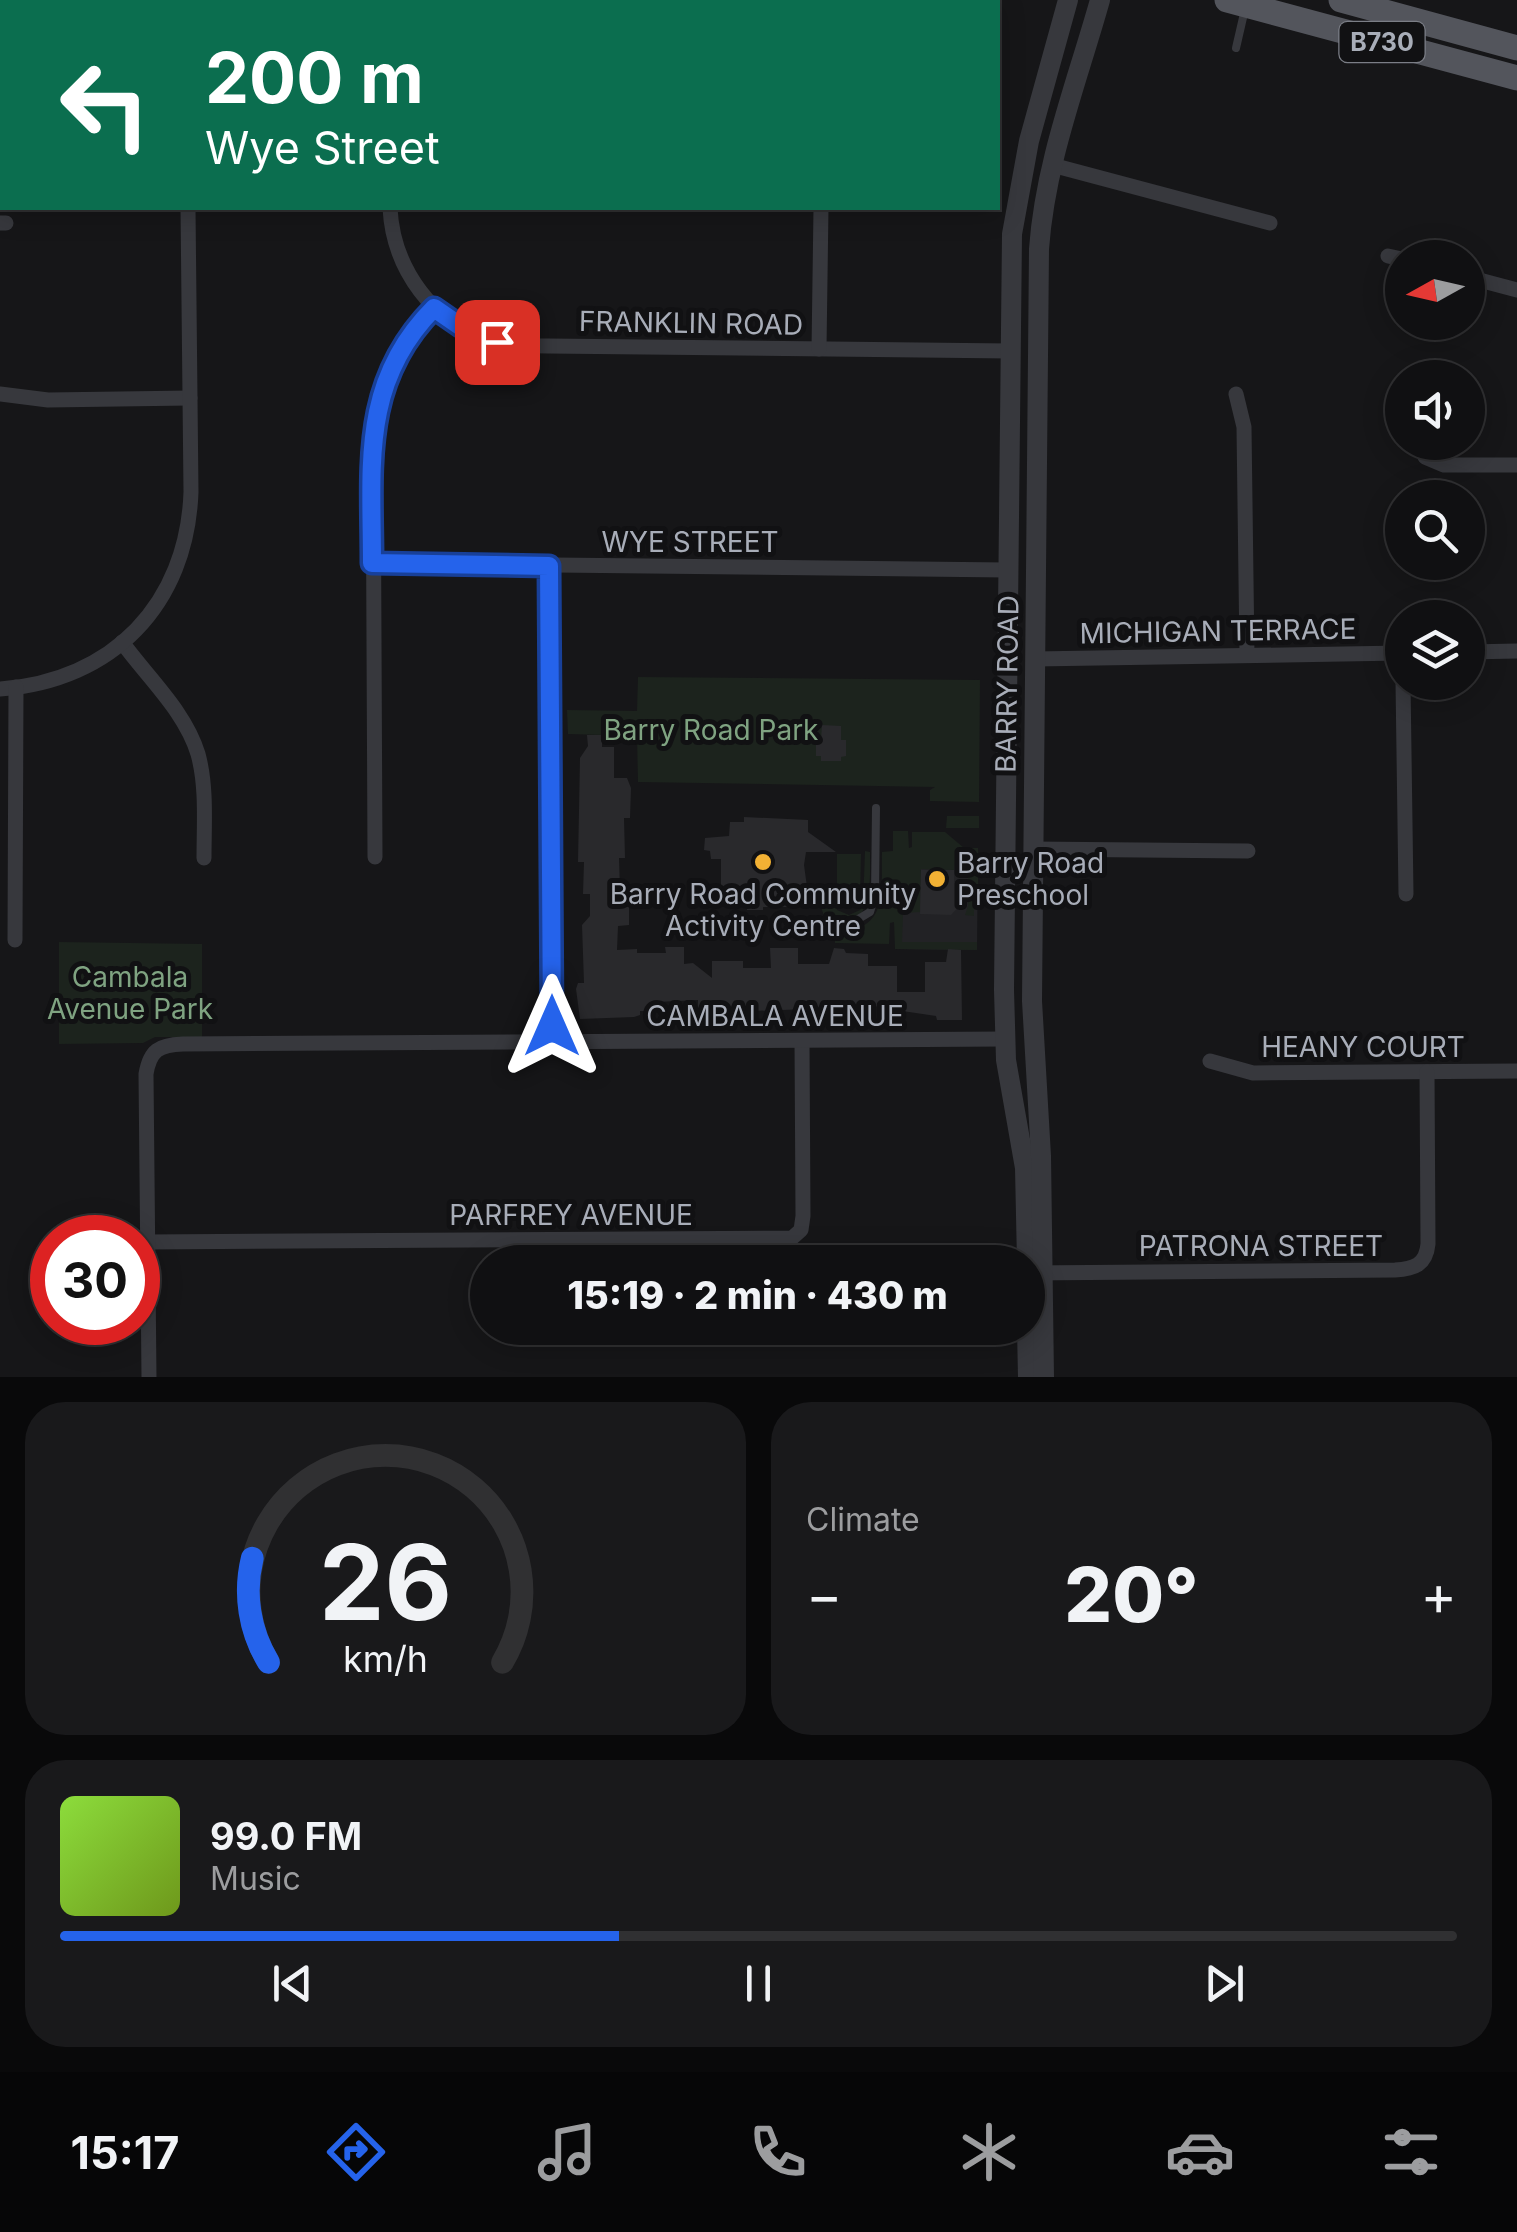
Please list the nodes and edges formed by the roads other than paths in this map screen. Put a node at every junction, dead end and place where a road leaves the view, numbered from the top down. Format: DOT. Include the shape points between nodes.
graph roads {
  1 [pos="1054,0"];
  2 [pos="1068,0"];
  3 [pos="1100,0"];
  4 [pos="1341,0"];
  5 [pos="1237,2"];
  6 [pos="1236,48"];
  7 [pos="1517,48"];
  8 [pos="1054,51"];
  9 [pos="1517,78"];
  10 [pos="1052,165"];
  11 [pos="188,210"];
  12 [pos="390,210"];
  13 [pos="821,210"];
  14 [pos="1270,223"];
  15 [pos="1485,282"];
  16 [pos="1517,290"];
  17 [pos="434,308"];
  18 [pos="819,349"];
  19 [pos="1010,351"];
  20 [pos="1038,351"];
  21 [pos="0,394"];
  22 [pos="1236,394"];
  23 [pos="190,398"];
  24 [pos="1432,460"];
  25 [pos="1517,465"];
  26 [pos="372,563"];
  27 [pos="549,566"];
  28 [pos="1007,570"];
  29 [pos="122,642"];
  30 [pos="1485,652"];
  31 [pos="1517,652"];
  32 [pos="1385,653"];
  33 [pos="1247,655"];
  34 [pos="1035,659"];
  35 [pos="8,688"];
  36 [pos="1403,700"];
  37 [pos="876,808"];
  38 [pos="1033,849"];
  39 [pos="1248,851"];
  40 [pos="375,857"];
  41 [pos="204,858"];
  42 [pos="1406,894"];
  43 [pos="812,924"];
  44 [pos="14,940"];
  45 [pos="1033,1038"];
  46 [pos="1005,1039"];
  47 [pos="802,1041"];
  48 [pos="552,1042"];
  49 [pos="1210,1061"];
  50 [pos="1517,1071"];
  51 [pos="1427,1072"];
  52 [pos="148,1215"];
  53 [pos="160,1242"];
  54 [pos="1030,1245"];
  55 [pos="1034,1245"];
  56 [pos="1045,1269"];
  57 [pos="148,1345"];
  58 [pos="1028,1345"];
  59 [pos="1040,1345"];
  60 [pos="148,1377"];
  61 [pos="1028,1377"];
  62 [pos="1044,1377"];
  1 -- 8 [label="street"];
  2 -- 8 [label="street, BARRY ROAD"];
  3 -- 10 [label="street, BARRY ROAD"];
  4 -- 7 [label="main road, B730"];
  5 -- 6 [label="lane"];
  5 -- 9 [label="main road, B730"];
  8 -- 19 [label="street, BARRY ROAD" via="1014,212"];
  10 -- 14 [label="street"];
  10 -- 20 [label="street, BARRY ROAD" via="1041,222"];
  11 -- 23 [label="street"];
  12 -- 17 [label="street, FRANKLIN ROAD" via="406,269"];
  13 -- 18 [label="street"];
  15 -- 16 [label="street"];
  17 -- 18 [label="street, FRANKLIN ROAD" via="478,336 518,345"];
  17 -- 26 [label="street" via="401,347 378,402"];
  18 -- 19 [label="street, FRANKLIN ROAD"];
  19 -- 20 [label="street"];
  19 -- 28 [label="street, BARRY ROAD"];
  20 -- 34 [label="street, BARRY ROAD"];
  21 -- 23 [label="street"];
  22 -- 33 [label="street" via="1244,427"];
  23 -- 29 [label="street" via="186,541 162,598"];
  24 -- 25 [label="street"];
  26 -- 27 [label="street, WYE STREET"];
  26 -- 40 [label="street"];
  27 -- 28 [label="street, WYE STREET"];
  27 -- 48 [label="street"];
  28 -- 46 [label="street, BARRY ROAD"];
  29 -- 35 [label="street" via="74,672"];
  29 -- 41 [label="street" via="180,717 197,752"];
  30 -- 31 [label="street"];
  32 -- 33 [label="street, MICHIGAN TERRACE"];
  33 -- 34 [label="street, MICHIGAN TERRACE"];
  34 -- 38 [label="street, BARRY ROAD"];
  35 -- 44 [label="street"];
  36 -- 42 [label="street"];
  37 -- 43 [label="lane" via="870,912 850,924"];
  38 -- 39 [label="street"];
  38 -- 45 [label="street, BARRY ROAD"];
  45 -- 46 [label="street"];
  45 -- 55 [label="street, BARRY ROAD" via="1042,1156"];
  46 -- 47 [label="street, CAMBALA AVENUE"];
  46 -- 54 [label="street, BARRY ROAD"];
  47 -- 48 [label="street, CAMBALA AVENUE"];
  47 -- 53 [label="street, PARFREY AVENUE" via="803,1216 792,1238"];
  48 -- 52 [label="street, CAMBALA AVENUE" via="159,1047 146,1074"];
  49 -- 51 [label="street, HEANY COURT" via="1253,1073"];
  50 -- 51 [label="street, HEANY COURT"];
  51 -- 56 [label="street, PATRONA STREET" via="1427,1253 1415,1268"];
  57 -- 60 [label="street, CAMBALA AVENUE"];
  58 -- 61 [label="street"];
  59 -- 62 [label="street, BARRY ROAD"];
}
